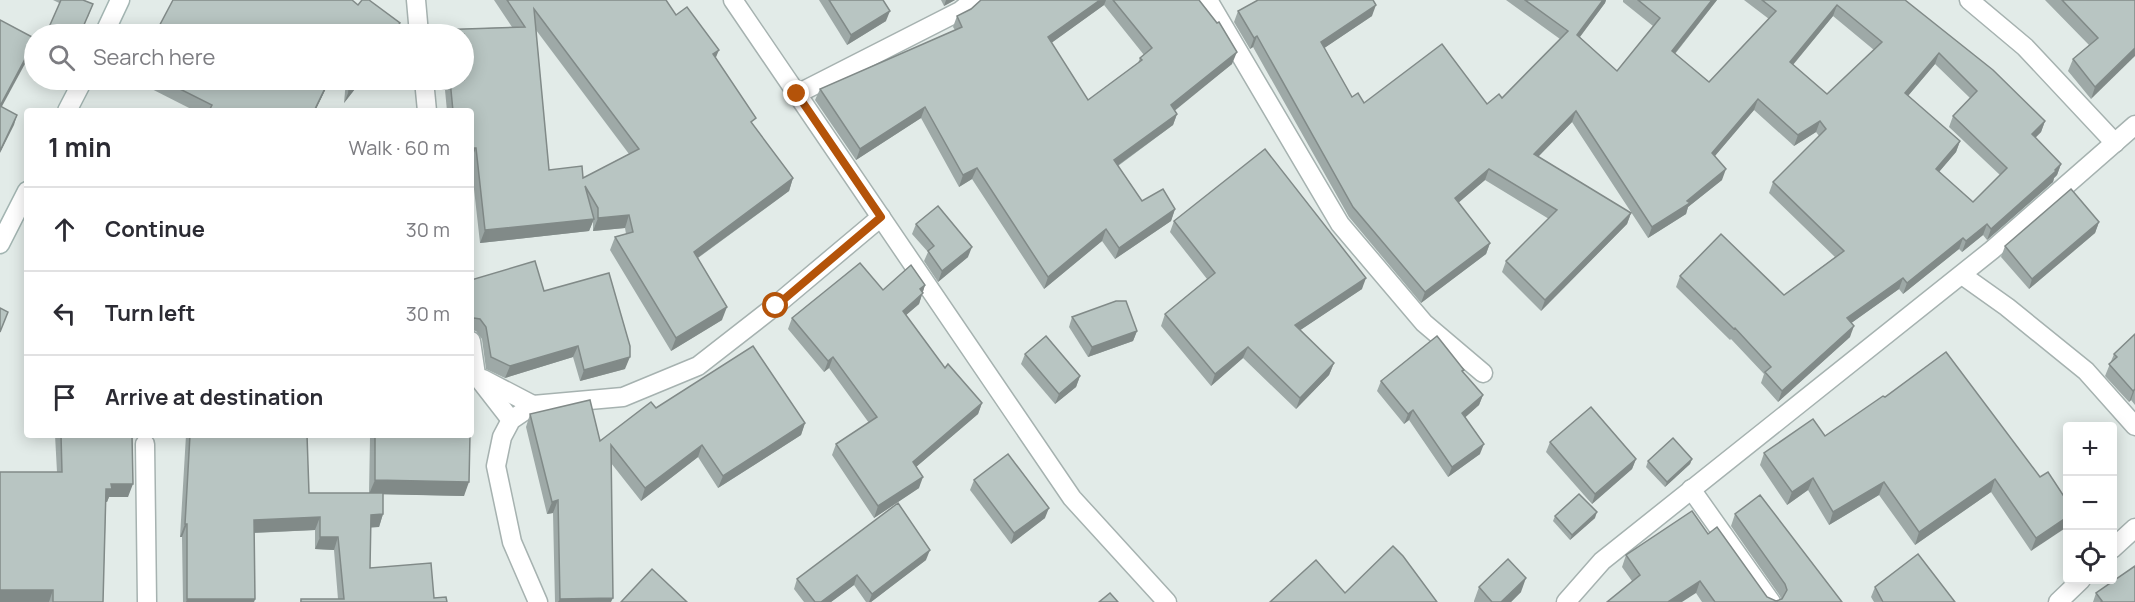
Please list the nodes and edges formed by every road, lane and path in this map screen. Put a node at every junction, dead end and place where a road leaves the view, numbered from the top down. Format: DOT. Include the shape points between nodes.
graph roads {
  1 [pos="120,0"];
  2 [pos="416,0"];
  3 [pos="733,0"];
  4 [pos="974,0"];
  5 [pos="1208,0"];
  6 [pos="1969,0"];
  7 [pos="109,24"];
  8 [pos="418,24"];
  9 [pos="78,90"];
  10 [pos="425,90"];
  11 [pos="797,94"];
  12 [pos="69,108"];
  13 [pos="427,108"];
  14 [pos="2135,125"];
  15 [pos="2115,143"];
  16 [pos="24,196"];
  17 [pos="881,217"];
  18 [pos="0,244"];
  19 [pos="1962,275"];
  20 [pos="474,361"];
  21 [pos="1483,373"];
  22 [pos="476,375"];
  23 [pos="533,405"];
  24 [pos="511,420"];
  25 [pos="2135,426"];
  26 [pos="145,444"];
  27 [pos="1691,489"];
  28 [pos="2135,528"];
  29 [pos="2117,544"];
  30 [pos="2076,584"];
  31 [pos="147,602"];
  32 [pos="538,602"];
  33 [pos="1167,602"];
  34 [pos="1566,602"];
  35 [pos="1771,602"];
  36 [pos="2058,602"];
  1 -- 7 [label="street"];
  2 -- 8 [label="street"];
  3 -- 11 [label="street"];
  4 -- 11 [label="street" via="960,11"];
  5 -- 21 [label="street" via="1340,224 1424,323"];
  6 -- 15 [label="street" via="2025,47"];
  9 -- 12 [label="street"];
  10 -- 13 [label="street"];
  11 -- 17 [label="street"];
  14 -- 15 [label="street"];
  15 -- 19 [label="street"];
  16 -- 18 [label="street"];
  17 -- 23 [label="street" via="698,366 623,397"];
  17 -- 33 [label="street" via="1072,498"];
  19 -- 25 [label="street" via="2086,371"];
  19 -- 27 [label="street"];
  20 -- 22 [label="street"];
  22 -- 23 [label="street"];
  22 -- 24 [label="street"];
  23 -- 24 [label="street"];
  24 -- 32 [label="street" via="502,437 496,466 512,542"];
  26 -- 31 [label="street"];
  27 -- 34 [label="street" via="1602,561"];
  27 -- 35 [label="street"];
  28 -- 29 [label="street"];
  30 -- 36 [label="street"];
}
